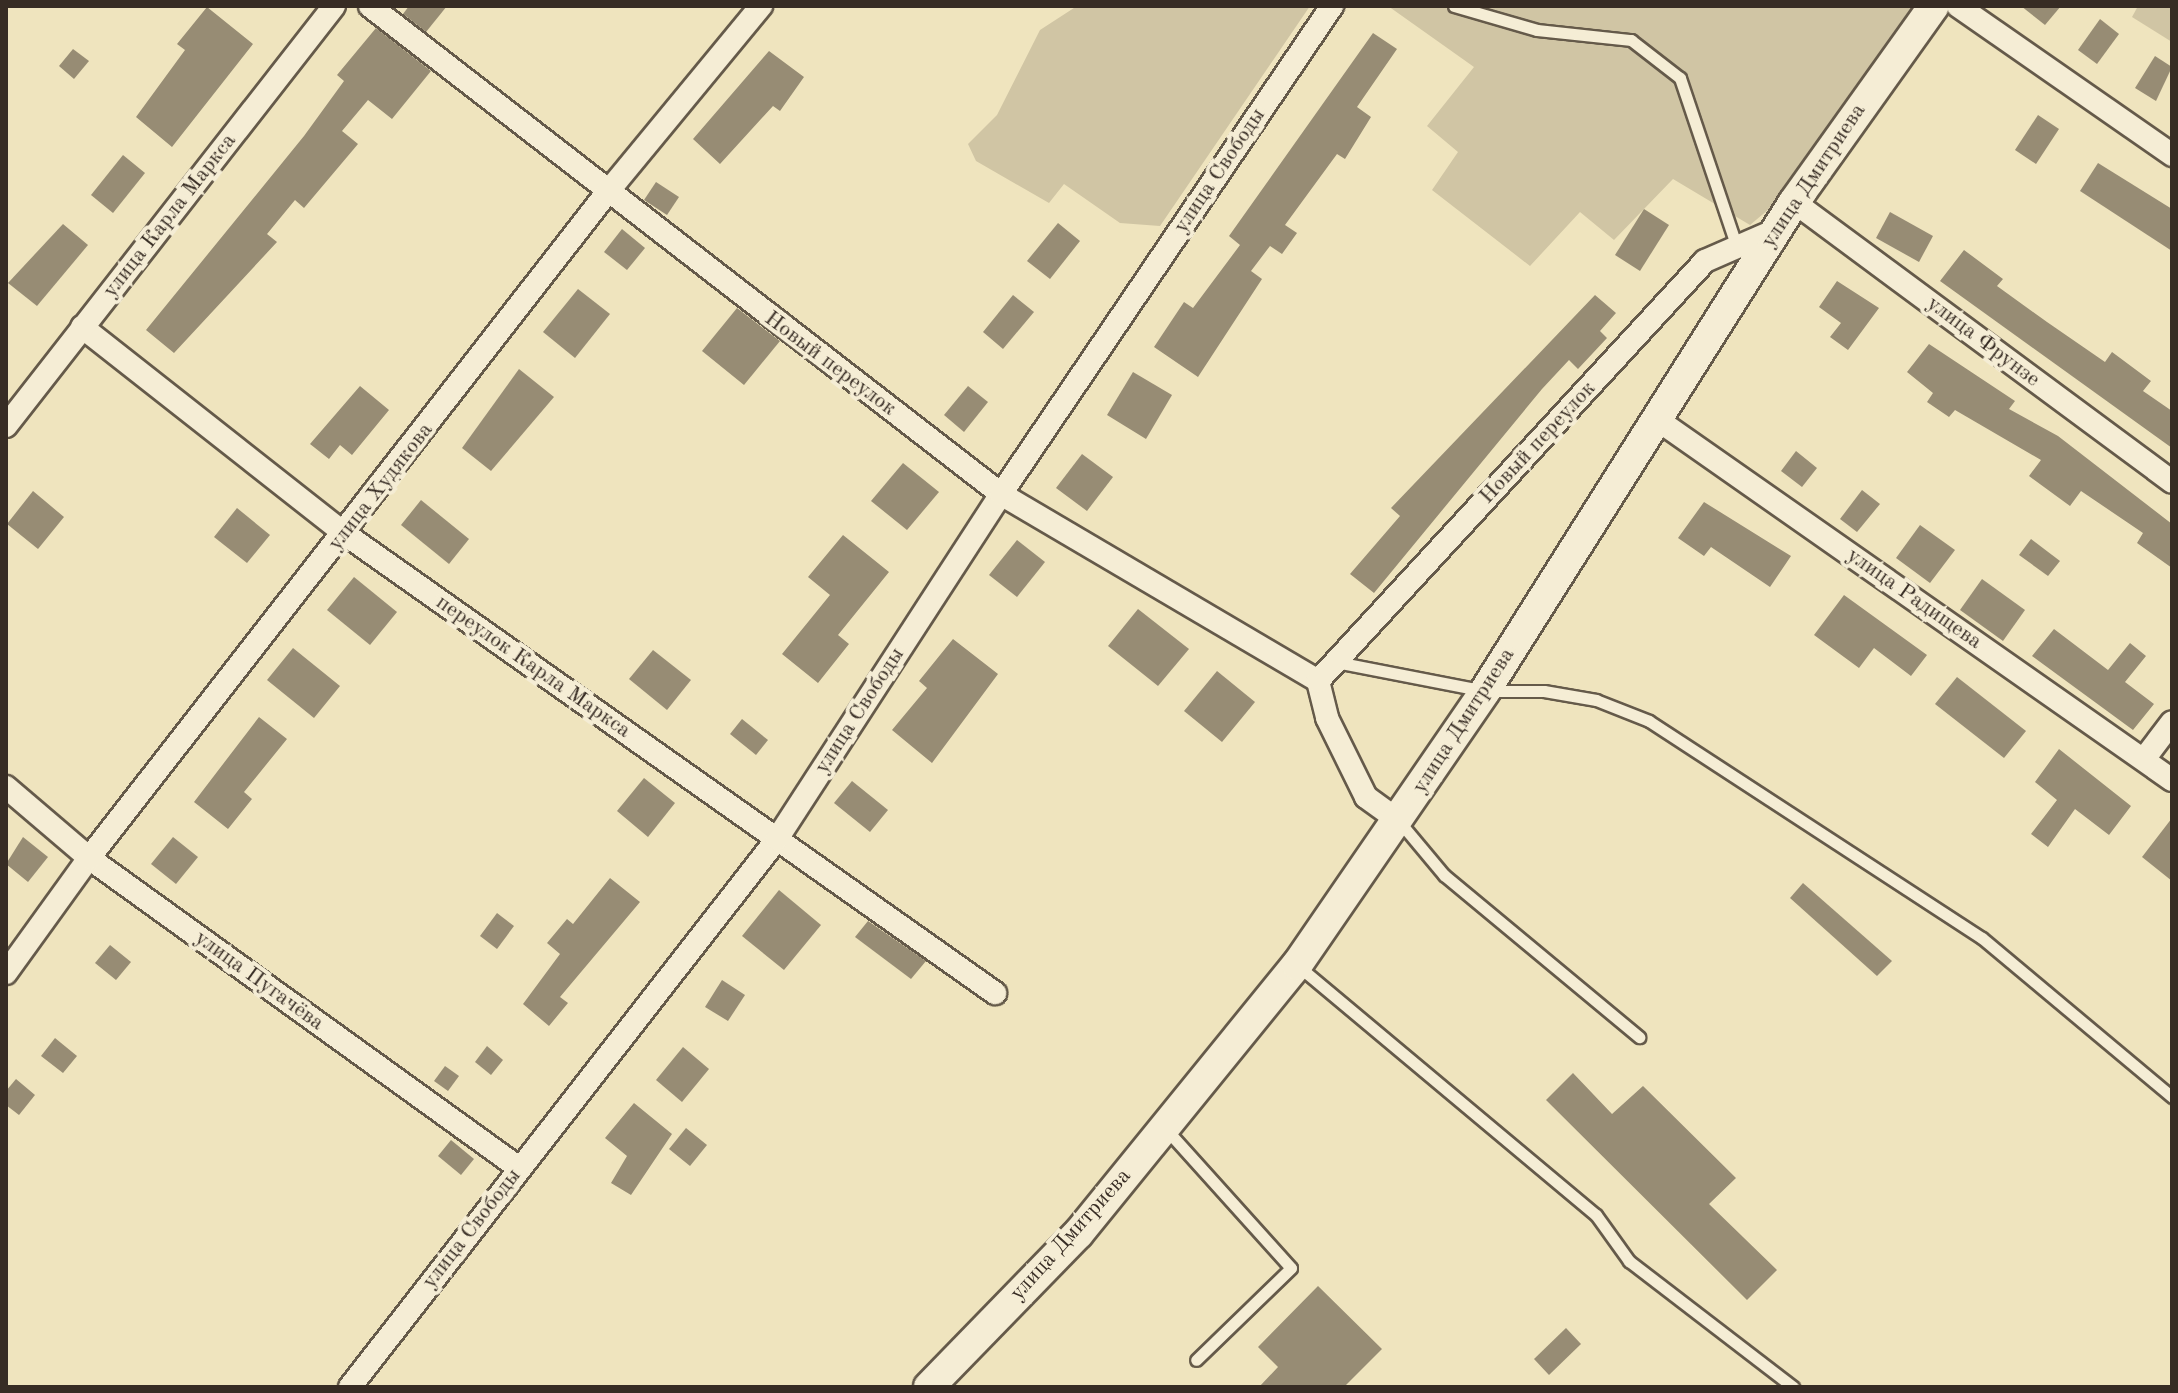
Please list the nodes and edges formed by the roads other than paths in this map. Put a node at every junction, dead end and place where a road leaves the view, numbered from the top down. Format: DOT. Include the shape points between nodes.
graph roads {
  1 [pos="334,6"];
  2 [pos="370,6"];
  3 [pos="761,6"];
  4 [pos="1332,6"];
  5 [pos="1454,6"];
  6 [pos="1934,6"];
  7 [pos="1958,6"];
  8 [pos="2172,155"];
  9 [pos="606,194"];
  10 [pos="1794,202"];
  11 [pos="1776,230"];
  12 [pos="1737,247"];
  13 [pos="82,327"];
  14 [pos="1655,418"];
  15 [pos="6,426"];
  16 [pos="2172,482"];
  17 [pos="1001,494"];
  18 [pos="345,534"];
  19 [pos="1336,662"];
  20 [pos="1318,681"];
  21 [pos="1485,691"];
  22 [pos="2172,722"];
  23 [pos="2144,759"];
  24 [pos="2172,780"];
  25 [pos="6,787"];
  26 [pos="1398,820"];
  27 [pos="777,839"];
  28 [pos="89,858"];
  29 [pos="1297,965"];
  30 [pos="6,973"];
  31 [pos="995,993"];
  32 [pos="1639,1037"];
  33 [pos="2172,1097"];
  34 [pos="1165,1127"];
  35 [pos="519,1168"];
  36 [pos="1196,1360"];
  37 [pos="350,1387"];
  38 [pos="929,1387"];
  39 [pos="1793,1387"];
  1 -- 13 [label="street, улица Карла Маркса"];
  2 -- 9 [label="street, Новый переулок"];
  3 -- 9 [label="street, улица Худякова"];
  4 -- 17 [label="street, улица Свободы"];
  5 -- 12 [label="lane" via="1537,30 1631,40 1680,78"];
  6 -- 10 [label="street, улица Дмитриева"];
  7 -- 8 [label="street"];
  9 -- 17 [label="street, Новый переулок"];
  9 -- 18 [label="street, улица Худякова"];
  10 -- 11 [label="street, улица Дмитриева"];
  10 -- 16 [label="street, улица Фрунзе"];
  11 -- 12 [label="street, Новый переулок"];
  11 -- 14 [label="street, улица Дмитриева"];
  12 -- 19 [label="street, Новый переулок" via="1705,261"];
  13 -- 15 [label="street, улица Карла Маркса"];
  13 -- 18 [label="street, переулок Карла Маркса"];
  14 -- 21 [label="street, улица Дмитриева"];
  14 -- 23 [label="street, улица Радищева"];
  17 -- 20 [label="street, Новый переулок"];
  17 -- 27 [label="street, улица Свободы"];
  18 -- 27 [label="street, переулок Карла Маркса"];
  18 -- 28 [label="street, улица Худякова"];
  19 -- 20 [label="street, Новый переулок"];
  19 -- 21 [label="lane"];
  20 -- 26 [label="street" via="1327,718 1366,797"];
  21 -- 26 [label="street, улица Дмитриева"];
  21 -- 33 [label="lane" via="1544,691 1596,700 1649,721 1982,938"];
  22 -- 23 [label="street"];
  23 -- 24 [label="street, улица Радищева"];
  25 -- 28 [label="street, улица Пугачёва"];
  26 -- 29 [label="street, улица Дмитриева"];
  26 -- 32 [label="lane" via="1444,875"];
  27 -- 31 [label="street, переулок Карла Маркса"];
  27 -- 35 [label="street, улица Свободы"];
  28 -- 30 [label="street, улица Худякова"];
  28 -- 35 [label="street, улица Пугачёва"];
  29 -- 34 [label="street, улица Дмитриева"];
  29 -- 39 [label="lane" via="1596,1215 1629,1261"];
  34 -- 36 [label="lane" via="1291,1268"];
  34 -- 38 [label="street, улица Дмитриева" via="1078,1234"];
  35 -- 37 [label="street, улица Свободы"];
}
